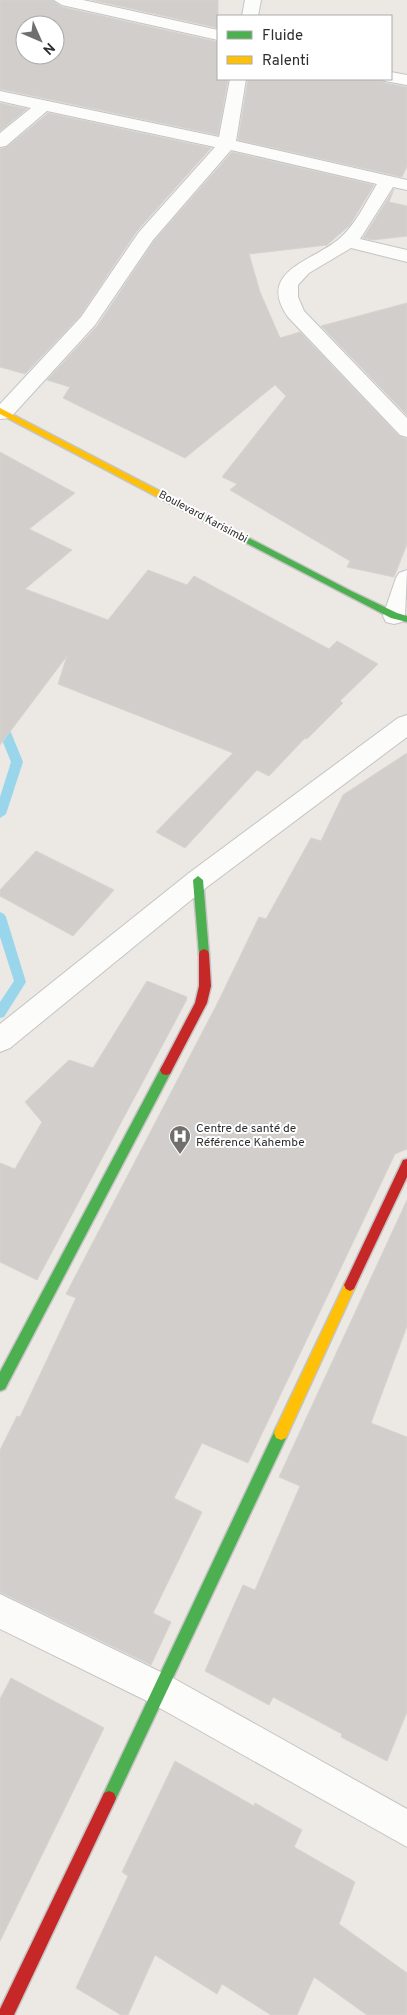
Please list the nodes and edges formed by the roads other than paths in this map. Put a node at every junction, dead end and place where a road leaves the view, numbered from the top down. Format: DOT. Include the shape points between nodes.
graph roads {
  1 [pos="62,0"];
  2 [pos="253,0"];
  3 [pos="250,15"];
  4 [pos="217,35"];
  5 [pos="392,77"];
  6 [pos="238,80"];
  7 [pos="407,80"];
  8 [pos="0,96"];
  9 [pos="43,106"];
  10 [pos="0,142"];
  11 [pos="226,144"];
  12 [pos="388,181"];
  13 [pos="407,185"];
  14 [pos="348,242"];
  15 [pos="407,256"];
  16 [pos="1,412"];
  17 [pos="407,430"];
  18 [pos="407,578"];
  19 [pos="400,618"];
  20 [pos="407,724"];
  21 [pos="198,880"];
  22 [pos="0,1040"];
  23 [pos="407,1164"];
  24 [pos="0,1385"];
  25 [pos="0,1610"];
  26 [pos="161,1690"];
  27 [pos="407,1829"];
  28 [pos="6,2015"];
  1 -- 4 [label="street"];
  2 -- 3 [label="street"];
  5 -- 7 [label="street"];
  6 -- 11 [label="street"];
  8 -- 9 [label="street"];
  9 -- 10 [label="street"];
  9 -- 11 [label="street"];
  11 -- 12 [label="street"];
  11 -- 16 [label="street" via="146,236 88,321"];
  12 -- 13 [label="street"];
  12 -- 14 [label="street"];
  14 -- 15 [label="street"];
  14 -- 17 [label="street" via="306,265 293,277 286,288 287,299 294,313"];
  16 -- 19 [label="street, Boulevard Karisimbi"];
  18 -- 19 [label="street"];
  20 -- 21 [label="street"];
  21 -- 22 [label="street"];
  21 -- 24 [label="street" via="205,971 201,1003"];
  23 -- 26 [label="street"];
  25 -- 26 [label="street"];
  26 -- 27 [label="street"];
  26 -- 28 [label="street"];
}
